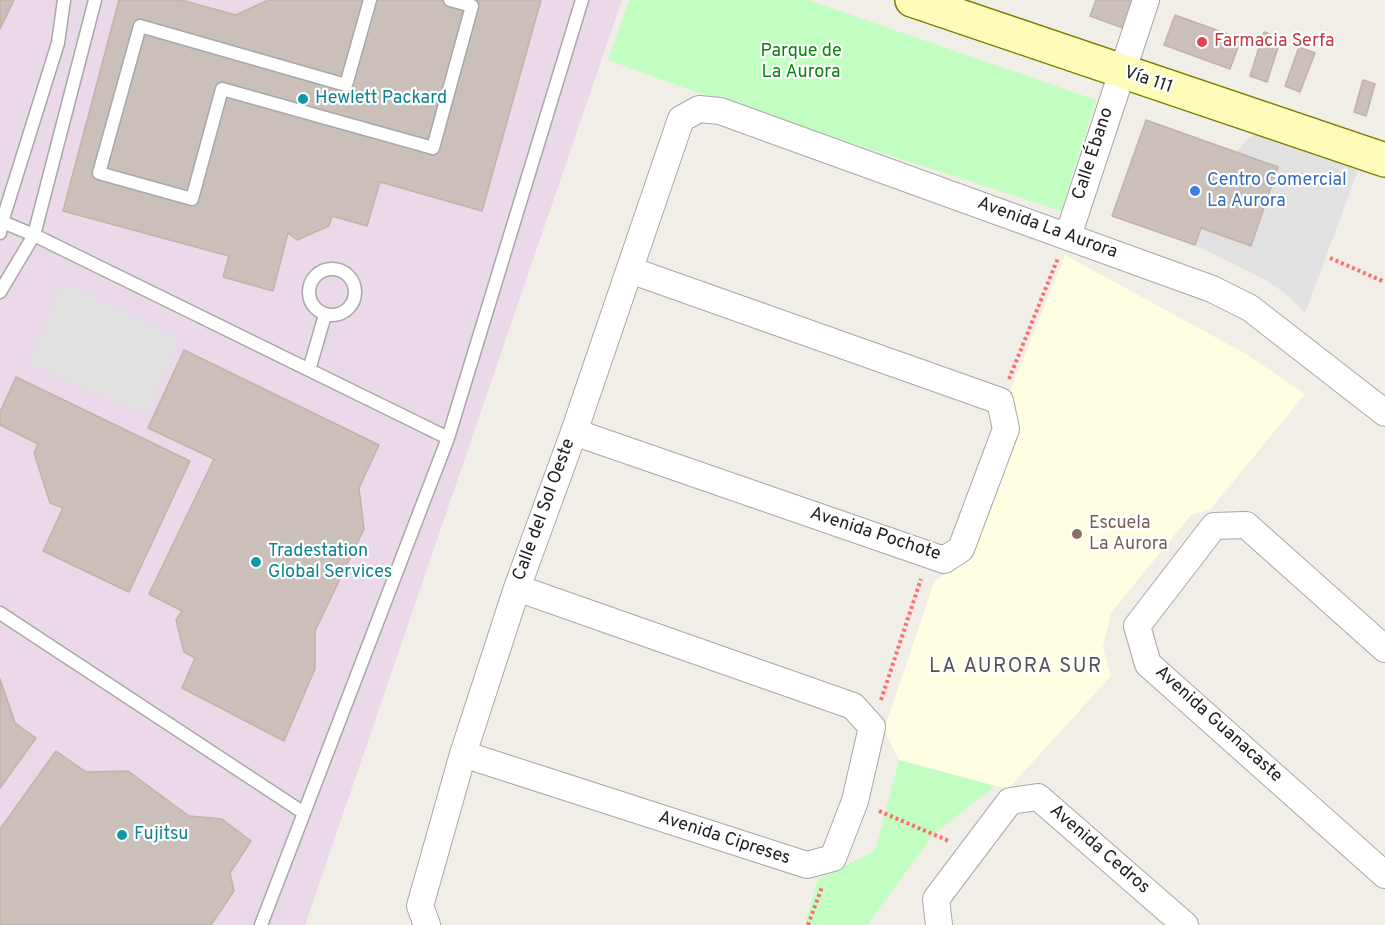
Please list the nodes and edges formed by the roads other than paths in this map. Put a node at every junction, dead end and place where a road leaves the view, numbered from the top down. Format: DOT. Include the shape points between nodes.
graph roads {
  1 [pos="64,0"];
  2 [pos="95,0"];
  3 [pos="370,0"];
  4 [pos="450,0"];
  5 [pos="582,0"];
  6 [pos="912,0"];
  7 [pos="1146,0"];
  8 [pos="1121,71"];
  9 [pos="681,119"];
  10 [pos="1385,160"];
  11 [pos="1,226"];
  12 [pos="34,235"];
  13 [pos="1068,236"];
  14 [pos="630,270"];
  15 [pos="0,292"];
  16 [pos="325,315"];
  17 [pos="309,370"];
  18 [pos="1385,413"];
  19 [pos="574,432"];
  20 [pos="448,438"];
  21 [pos="517,588"];
  22 [pos="0,613"];
  23 [pos="1385,649"];
  24 [pos="463,754"];
  25 [pos="303,813"];
  26 [pos="1385,875"];
  27 [pos="424,915"];
  28 [pos="261,925"];
  29 [pos="939,925"];
  30 [pos="1185,925"];
  1 -- 11 [label="lane" via="58,43"];
  2 -- 12 [label="lane"];
  3 -- 4 [label="lane" via="346,85 140,26 99,173 192,199 222,89 433,148 472,6"];
  5 -- 20 [label="lane"];
  6 -- 8 [label="main road, Vía 111"];
  7 -- 8 [label="street, Calle Ébano"];
  8 -- 10 [label="main road, Vía 111"];
  8 -- 13 [label="street, Calle Ébano"];
  9 -- 13 [label="street, Avenida La Aurora" via="699,109 720,111"];
  9 -- 14 [label="street, Calle del Sol Oeste"];
  11 -- 12 [label="lane"];
  12 -- 15 [label="lane"];
  12 -- 17 [label="lane"];
  13 -- 18 [label="street, Avenida La Aurora" via="1212,289 1250,309"];
  14 -- 19 [label="street, Calle del Sol Oeste"];
  14 -- 19 [label="street, Avenida Pochote" via="1000,400 1006,429 961,549 944,560"];
  16 -- 17 [label="lane"];
  17 -- 20 [label="lane"];
  19 -- 21 [label="street, Calle del Sol Oeste"];
  20 -- 25 [label="lane"];
  21 -- 24 [label="street, Calle del Sol Oeste"];
  21 -- 24 [label="street, Avenida Cipreses" via="853,706 872,727 855,801 833,858 807,865"];
  22 -- 25 [label="lane"];
  23 -- 26 [label="street, Avenida Guanacaste" via="1246,525 1214,526 1137,626 1148,664"];
  24 -- 27 [label="street, Calle del Sol Oeste"];
  25 -- 28 [label="lane"];
  29 -- 30 [label="street, Avenida Cedros" via="936,899 1010,801 1038,797"];
}
